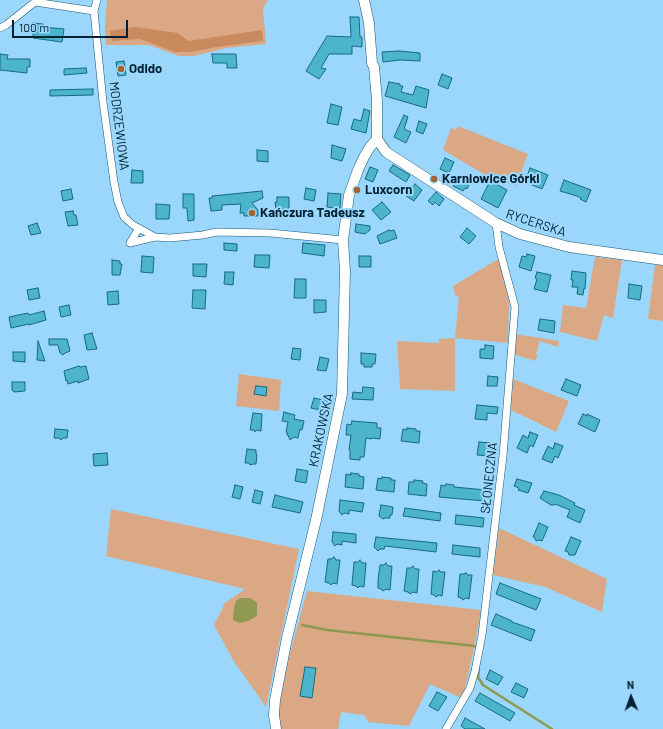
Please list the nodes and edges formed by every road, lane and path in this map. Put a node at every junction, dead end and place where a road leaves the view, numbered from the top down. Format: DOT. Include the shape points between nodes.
graph roads {
  1 [pos="97,0"];
  2 [pos="364,0"];
  3 [pos="35,1"];
  4 [pos="94,11"];
  5 [pos="0,28"];
  6 [pos="377,139"];
  7 [pos="496,223"];
  8 [pos="139,228"];
  9 [pos="155,237"];
  10 [pos="343,240"];
  11 [pos="663,260"];
  12 [pos="276,729"];
  13 [pos="446,729"];
  1 -- 4 [label="street, MODRZEWIOWA"];
  2 -- 6 [label="street" via="374,67"];
  3 -- 4 [label="street"];
  3 -- 5 [label="street"];
  4 -- 8 [label="street, MODRZEWIOWA" via="118,202 124,217"];
  6 -- 7 [label="street, RYCERSKA" via="386,152"];
  6 -- 10 [label="street, KRAKOWSKA" via="370,146 349,195"];
  7 -- 11 [label="street, RYCERSKA" via="520,234 569,246"];
  7 -- 13 [label="street, SŁONECZNA" via="499,247 515,307 504,456 482,635 475,671 470,688"];
  8 -- 9 [label="street, MODRZEWIOWA"];
  8 -- 9 [label="street, MODRZEWIOWA" via="130,243"];
  9 -- 10 [label="street, MODRZEWIOWA" via="170,238 216,232 270,233"];
  10 -- 12 [label="street, KRAKOWSKA" via="345,271 342,394 314,528 287,638 275,700"];
}
